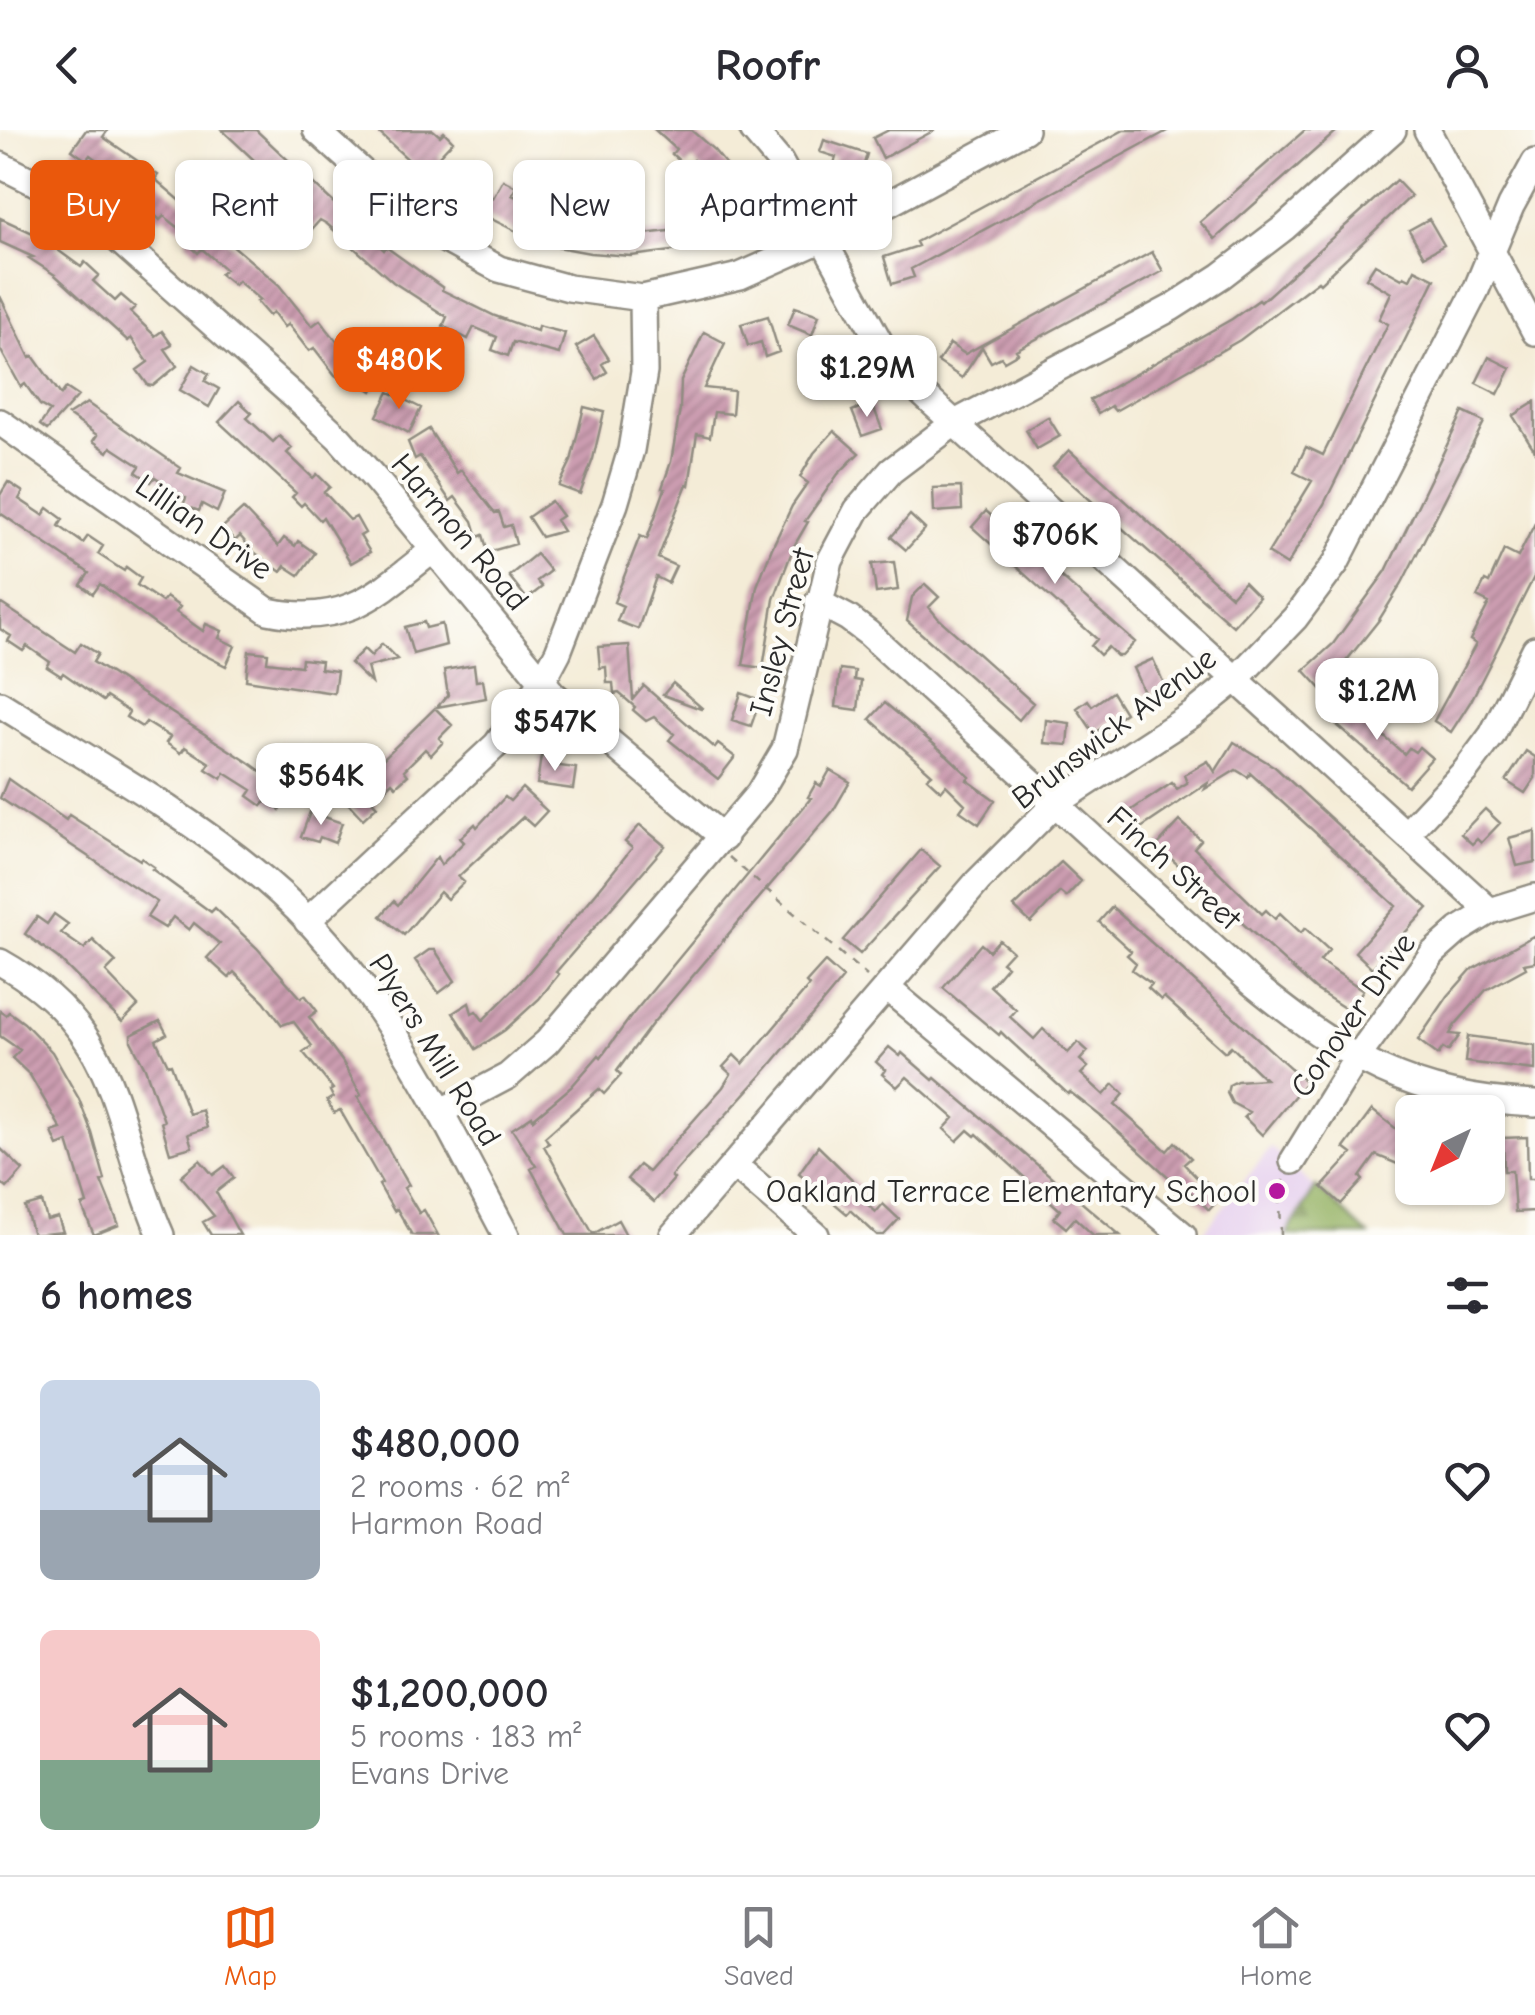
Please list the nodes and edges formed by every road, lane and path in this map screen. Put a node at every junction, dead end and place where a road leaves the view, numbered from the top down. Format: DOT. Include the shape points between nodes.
graph roads {
  1 [pos="316,130"];
  2 [pos="753,130"];
  3 [pos="1025,130"];
  4 [pos="1393,130"];
  5 [pos="1426,130"];
  6 [pos="778,160"];
  7 [pos="1535,162"];
  8 [pos="0,165"];
  9 [pos="892,201"];
  10 [pos="797,250"];
  11 [pos="830,250"];
  12 [pos="1492,252"];
  13 [pos="643,298"];
  14 [pos="1535,332"];
  15 [pos="0,422"];
  16 [pos="952,424"];
  17 [pos="433,550"];
  18 [pos="818,602"];
  19 [pos="1535,650"];
  20 [pos="1235,680"];
  21 [pos="542,682"];
  22 [pos="0,704"];
  23 [pos="1055,804"];
  24 [pos="1406,834"];
  25 [pos="728,848"];
  26 [pos="1535,897"];
  27 [pos="1490,911"];
  28 [pos="308,921"];
  29 [pos="0,962"];
  30 [pos="878,983"];
  31 [pos="1356,1059"];
  32 [pos="1535,1104"];
  33 [pos="440,1112"];
  34 [pos="1293,1161"];
  35 [pos="734,1165"];
  36 [pos="162,1235"];
  37 [pos="506,1235"];
  38 [pos="673,1235"];
  39 [pos="816,1235"];
  40 [pos="1183,1235"];
  41 [pos="1281,1235"];
  1 -- 13 [label="street" via="406,212 499,269"];
  2 -- 6 [label="street"];
  3 -- 9 [label="street"];
  4 -- 16 [label="street, Insley Street" via="1221,276"];
  5 -- 12 [label="street"];
  7 -- 12 [label="street, Brunswick Avenue"];
  8 -- 17 [label="street, Harmon Road" via="78,204 124,242 339,438"];
  10 -- 13 [label="street" via="740,276"];
  11 -- 16 [label="street" via="894,368"];
  12 -- 14 [label="street"];
  12 -- 20 [label="street, Brunswick Avenue" via="1336,562 1295,618"];
  13 -- 21 [label="street" via="644,372 632,450"];
  15 -- 17 [label="street, Lillian Drive" via="268,611 310,617 353,607"];
  16 -- 18 [label="street, Insley Street" via="890,472 857,510 830,560"];
  16 -- 20 [label="street"];
  17 -- 21 [label="street, Harmon Road"];
  18 -- 23 [label="street, Finch Street" via="868,633"];
  18 -- 25 [label="street, Insley Street" via="785,749"];
  19 -- 24 [label="street" via="1492,736"];
  20 -- 23 [label="street, Brunswick Avenue"];
  20 -- 24 [label="street"];
  21 -- 25 [label="street, Harmon Road"];
  21 -- 28 [label="street" via="496,745"];
  22 -- 28 [label="street, Plyers Mill Road" via="208,837"];
  23 -- 30 [label="street, Brunswick Avenue"];
  23 -- 31 [label="street, Finch Street" via="1251,982"];
  24 -- 27 [label="street"];
  25 -- 30 [label="path"];
  25 -- 33 [label="street, Insley Street" via="547,1042 508,1076"];
  26 -- 27 [label="street, Conover Drive"];
  27 -- 31 [label="street, Conover Drive" via="1433,952"];
  28 -- 33 [label="street, Plyers Mill Road" via="374,1001"];
  29 -- 36 [label="street" via="55,1001 87,1036 118,1101"];
  30 -- 35 [label="street, Brunswick Avenue"];
  30 -- 40 [label="street"];
  31 -- 32 [label="street, Finch Street" via="1449,1094"];
  31 -- 34 [label="street, Conover Drive"];
  33 -- 37 [label="street, Plyers Mill Road"];
  34 -- 41 [label="path" via="1280,1197"];
  35 -- 38 [label="street, Brunswick Avenue"];
  35 -- 39 [label="street"];
}
